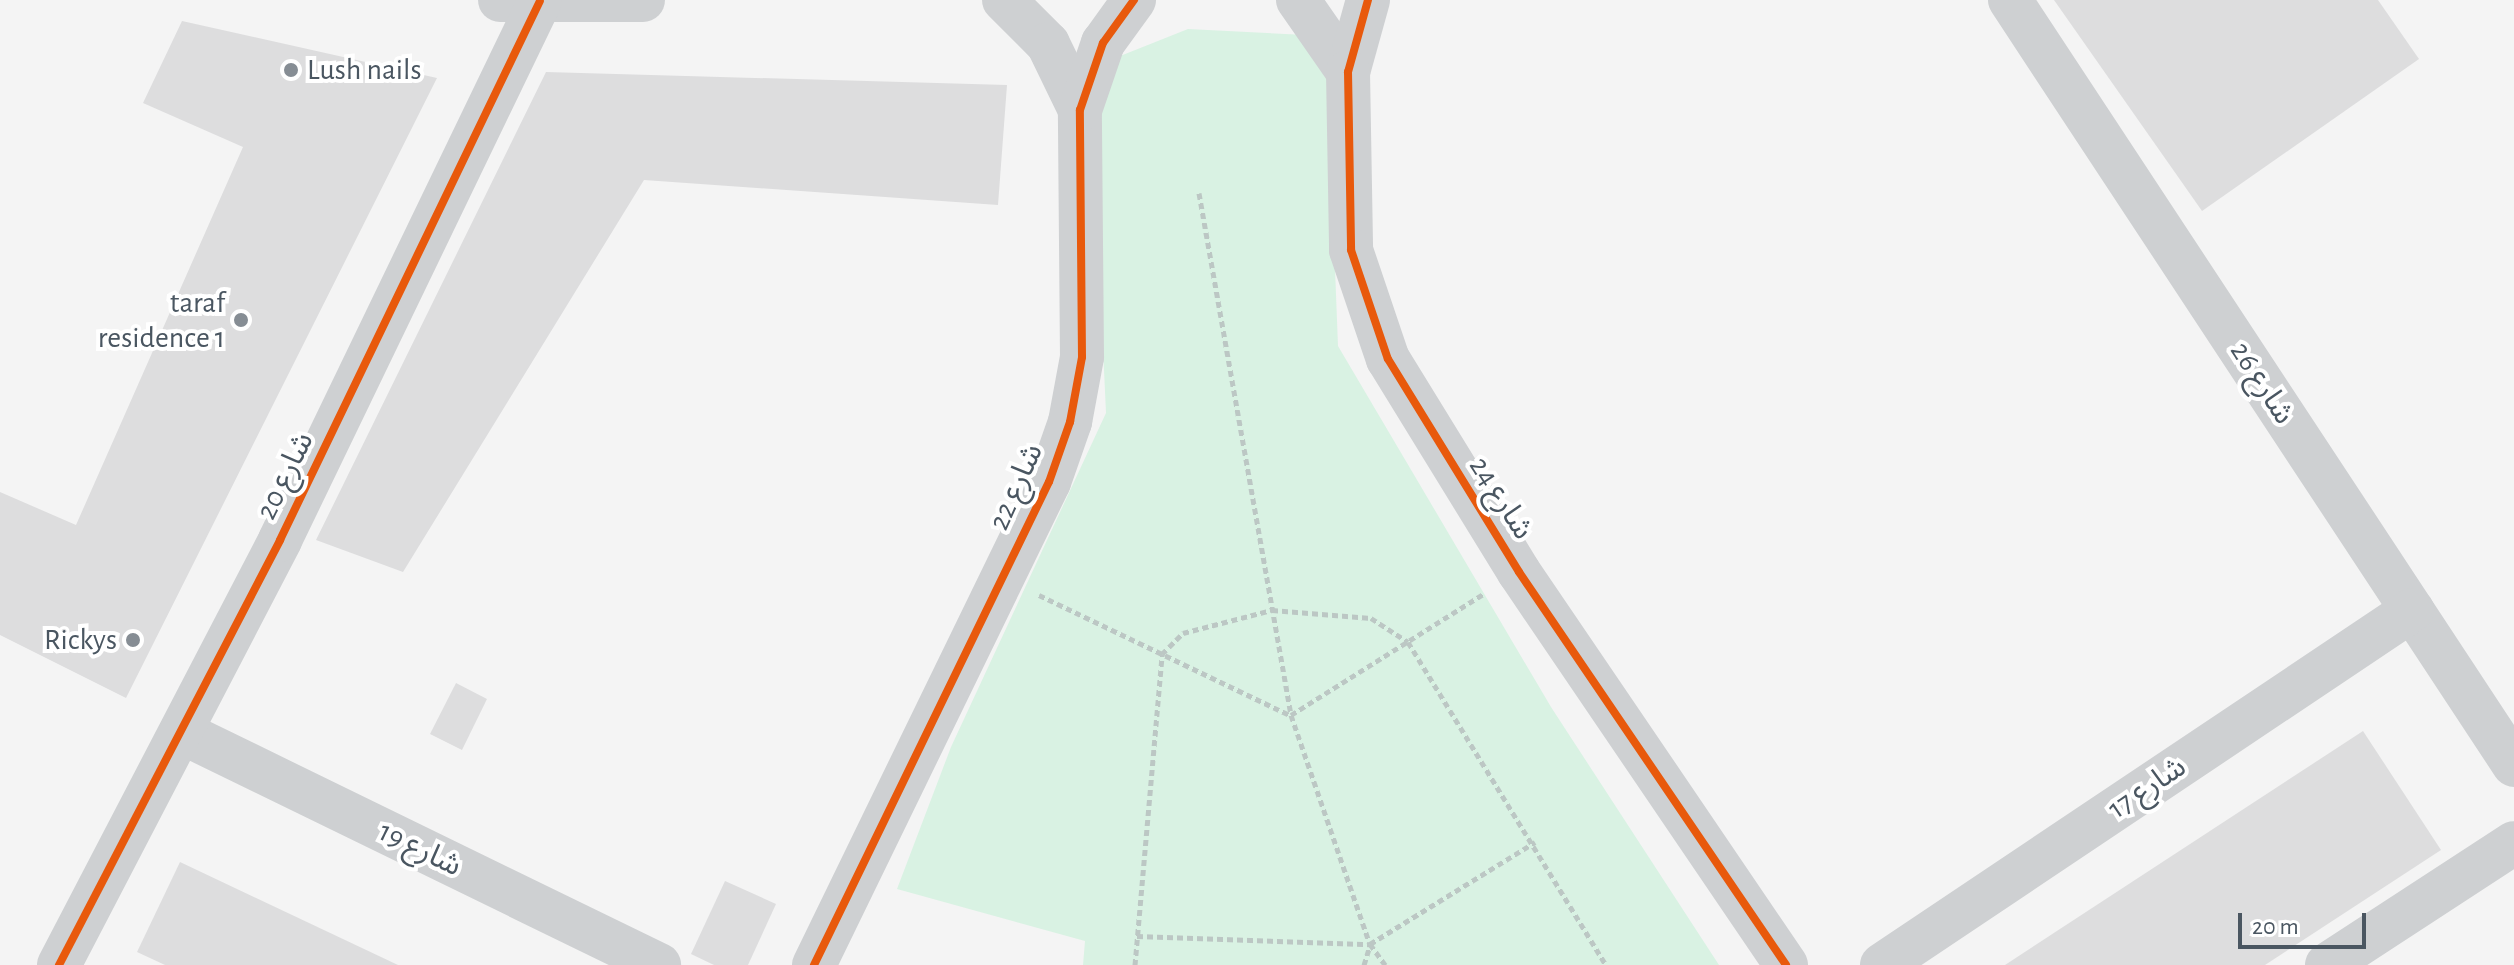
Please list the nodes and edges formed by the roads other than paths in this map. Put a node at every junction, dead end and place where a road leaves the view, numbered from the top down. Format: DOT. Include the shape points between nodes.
graph roads {
  1 [pos="500,0"];
  2 [pos="643,0"];
  3 [pos="1004,0"];
  4 [pos="1134,0"];
  5 [pos="1298,0"];
  6 [pos="1368,0"];
  7 [pos="2010,0"];
  8 [pos="540,1"];
  9 [pos="1348,72"];
  10 [pos="1080,110"];
  11 [pos="2412,610"];
  12 [pos="181,732"];
  13 [pos="2514,765"];
  14 [pos="2514,843"];
  15 [pos="67,962"];
  16 [pos="659,965"];
  17 [pos="814,965"];
  18 [pos="1786,965"];
  19 [pos="1882,965"];
  20 [pos="2327,965"];
  1 -- 8 [label="street"];
  2 -- 8 [label="street"];
  3 -- 10 [label="street, شارع 22" via="1048,44"];
  4 -- 10 [label="street, شارع 22" via="1103,43"];
  5 -- 9 [label="street"];
  6 -- 9 [label="street, شارع 24"];
  7 -- 11 [label="street, شارع 26"];
  8 -- 12 [label="street, شارع 20" via="358,383"];
  9 -- 18 [label="street, شارع 24" via="1351,250 1366,306 1416,410 1519,572"];
  10 -- 17 [label="street, شارع 22" via="1082,357 1070,422 1049,482"];
  11 -- 13 [label="street, شارع 26"];
  11 -- 19 [label="street, شارع 17"];
  12 -- 15 [label="street, شارع 20"];
  12 -- 16 [label="street, شارع 19"];
  14 -- 20 [label="street"];
}
